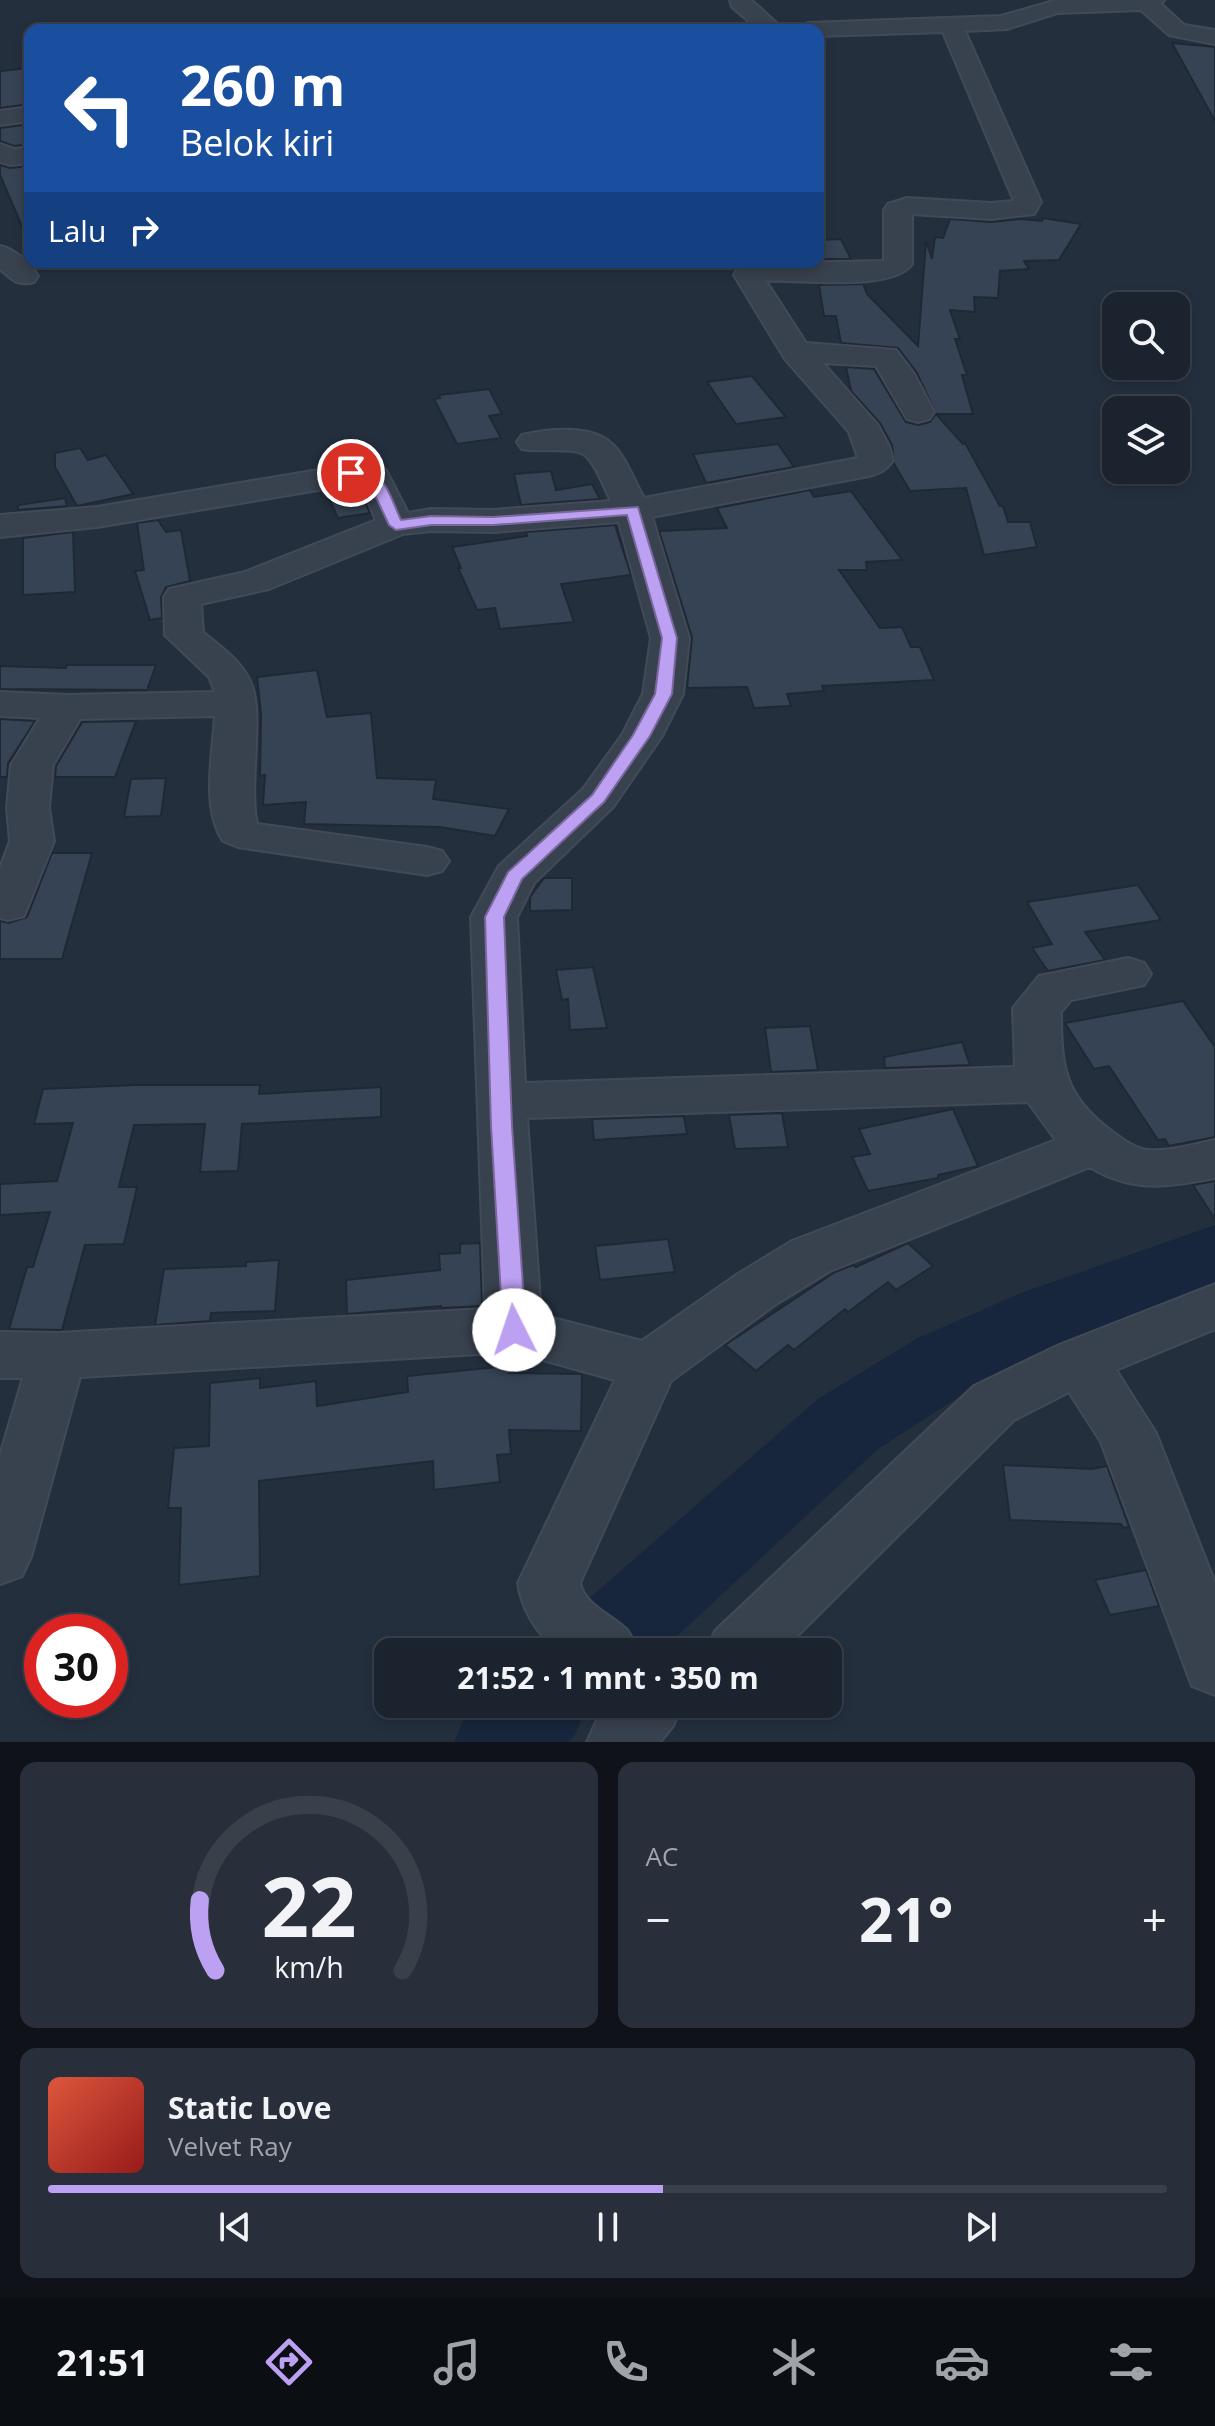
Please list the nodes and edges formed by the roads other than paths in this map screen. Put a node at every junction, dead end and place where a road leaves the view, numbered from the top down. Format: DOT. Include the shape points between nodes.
graph roads {
  1 [pos="740,2"];
  2 [pos="1150,2"];
  3 [pos="880,8"];
  4 [pos="766,24"];
  5 [pos="951,24"];
  6 [pos="895,25"];
  7 [pos="824,29"];
  8 [pos="1215,37"];
  9 [pos="24,115"];
  10 [pos="0,118"];
  11 [pos="0,152"];
  12 [pos="24,156"];
  13 [pos="24,246"];
  14 [pos="0,254"];
  15 [pos="737,269"];
  16 [pos="24,276"];
  17 [pos="796,352"];
  18 [pos="918,412"];
  19 [pos="534,442"];
  20 [pos="633,510"];
  21 [pos="396,525"];
  22 [pos="0,526"];
  23 [pos="0,704"];
  24 [pos="236,704"];
  25 [pos="67,707"];
  26 [pos="427,861"];
  27 [pos="8,906"];
  28 [pos="1128,974"];
  29 [pos="1043,1084"];
  30 [pos="501,1104"];
  31 [pos="1093,1146"];
  32 [pos="1215,1159"];
  33 [pos="1215,1306"];
  34 [pos="514,1330"];
  35 [pos="0,1355"];
  36 [pos="58,1356"];
  37 [pos="1079,1361"];
  38 [pos="650,1366"];
  39 [pos="0,1557"];
  40 [pos="590,1638"];
  41 [pos="752,1638"];
  42 [pos="1215,1665"];
  43 [pos="639,1718"];
  44 [pos="620,1742"];
  1 -- 4 [label="street"];
  2 -- 5 [label="street" via="1061,6 1015,21"];
  2 -- 8 [label="street" via="1177,30"];
  3 -- 6 [label="street"];
  5 -- 6 [label="street"];
  5 -- 15 [label="street" via="1028,202 1024,208 898,210 898,264 893,268"];
  6 -- 7 [label="street"];
  9 -- 10 [label="street"];
  11 -- 12 [label="street"];
  13 -- 14 [label="street"];
  14 -- 16 [label="street"];
  15 -- 17 [label="street"];
  17 -- 18 [label="street" via="885,357"];
  17 -- 20 [label="street" via="854,417 876,460 832,474"];
  19 -- 20 [label="street" via="586,441 601,451"];
  20 -- 21 [label="street"];
  20 -- 30 [label="street" via="670,638 663,694 642,736 598,798 515,876 494,917"];
  21 -- 22 [label="street" via="374,477 366,472 97,517"];
  21 -- 24 [label="street" via="256,581 185,593 180,602 184,635 224,665"];
  23 -- 25 [label="street"];
  24 -- 25 [label="street"];
  24 -- 26 [label="street" via="238,832"];
  25 -- 27 [label="street" via="32,765 32,841"];
  28 -- 29 [label="street" via="1056,987 1037,1008"];
  29 -- 30 [label="street"];
  29 -- 31 [label="street"];
  30 -- 34 [label="street"];
  31 -- 32 [label="street" via="1116,1161 1147,1169"];
  31 -- 38 [label="street" via="811,1256"];
  33 -- 37 [label="street"];
  34 -- 36 [label="street"];
  34 -- 38 [label="street"];
  35 -- 36 [label="street"];
  36 -- 39 [label="street"];
  37 -- 41 [label="street" via="994,1403"];
  37 -- 42 [label="street" via="1127,1433"];
  38 -- 40 [label="street" via="549,1583 564,1616"];
  43 -- 44 [label="street"];
}
